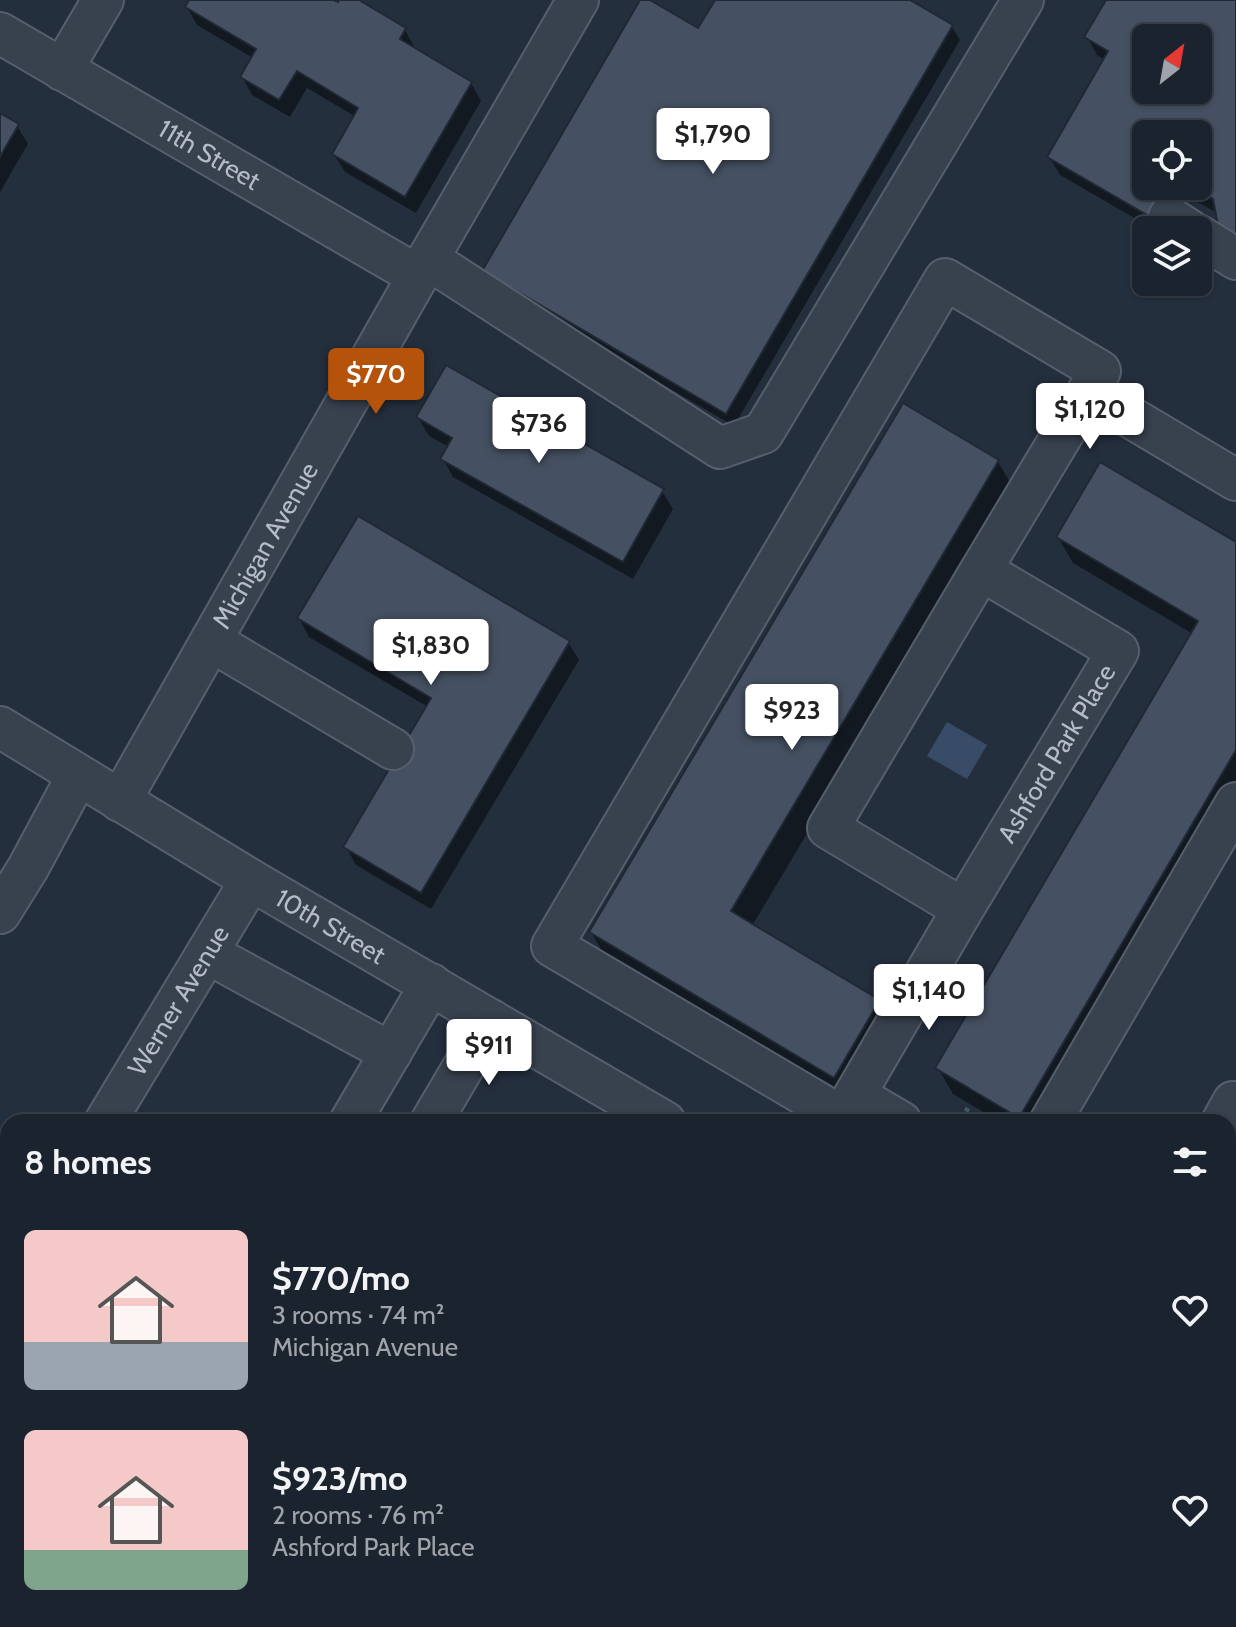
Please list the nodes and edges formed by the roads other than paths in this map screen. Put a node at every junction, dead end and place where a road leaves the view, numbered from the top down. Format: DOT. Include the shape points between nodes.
graph roads {
  1 [pos="103,0"];
  2 [pos="578,0"];
  3 [pos="1023,0"];
  4 [pos="0,33"];
  5 [pos="62,70"];
  6 [pos="1212,244"];
  7 [pos="1236,259"];
  8 [pos="423,267"];
  9 [pos="1088,392"];
  10 [pos="1236,480"];
  11 [pos="981,570"];
  12 [pos="211,641"];
  13 [pos="0,727"];
  14 [pos="393,749"];
  15 [pos="78,775"];
  16 [pos="120,801"];
  17 [pos="1236,803"];
  18 [pos="251,880"];
  19 [pos="963,909"];
  20 [pos="0,913"];
  21 [pos="207,953"];
  22 [pos="431,984"];
  23 [pos="491,1020"];
  24 [pos="391,1053"];
  25 [pos="845,1111"];
  26 [pos="110,1114"];
  27 [pos="355,1114"];
  28 [pos="436,1114"];
  29 [pos="651,1114"];
  30 [pos="1055,1114"];
  1 -- 5 [label="street"];
  2 -- 8 [label="street, Michigan Avenue"];
  3 -- 8 [label="street, 11th Street" via="763,433 720,448"];
  4 -- 5 [label="street, 11th Street"];
  5 -- 8 [label="street, 11th Street"];
  6 -- 7 [label="street"];
  8 -- 12 [label="street, Michigan Avenue"];
  9 -- 10 [label="street"];
  9 -- 11 [label="street"];
  9 -- 25 [label="street" via="1100,371 945,279 552,946"];
  11 -- 19 [label="street" via="828,828"];
  11 -- 19 [label="street, Ashford Park Place" via="1118,651"];
  12 -- 14 [label="street"];
  12 -- 16 [label="street, Michigan Avenue"];
  13 -- 15 [label="street, 10th Street"];
  15 -- 16 [label="street, 10th Street"];
  15 -- 20 [label="street"];
  16 -- 18 [label="street, 10th Street"];
  17 -- 30 [label="street"];
  18 -- 21 [label="street, Werner Avenue"];
  18 -- 22 [label="street, 10th Street"];
  19 -- 25 [label="street, Ashford Park Place"];
  21 -- 24 [label="street"];
  21 -- 26 [label="street, Werner Avenue"];
  22 -- 23 [label="street, 10th Street"];
  22 -- 24 [label="street"];
  23 -- 28 [label="street"];
  23 -- 29 [label="street, 10th Street"];
  24 -- 27 [label="street"];
}
